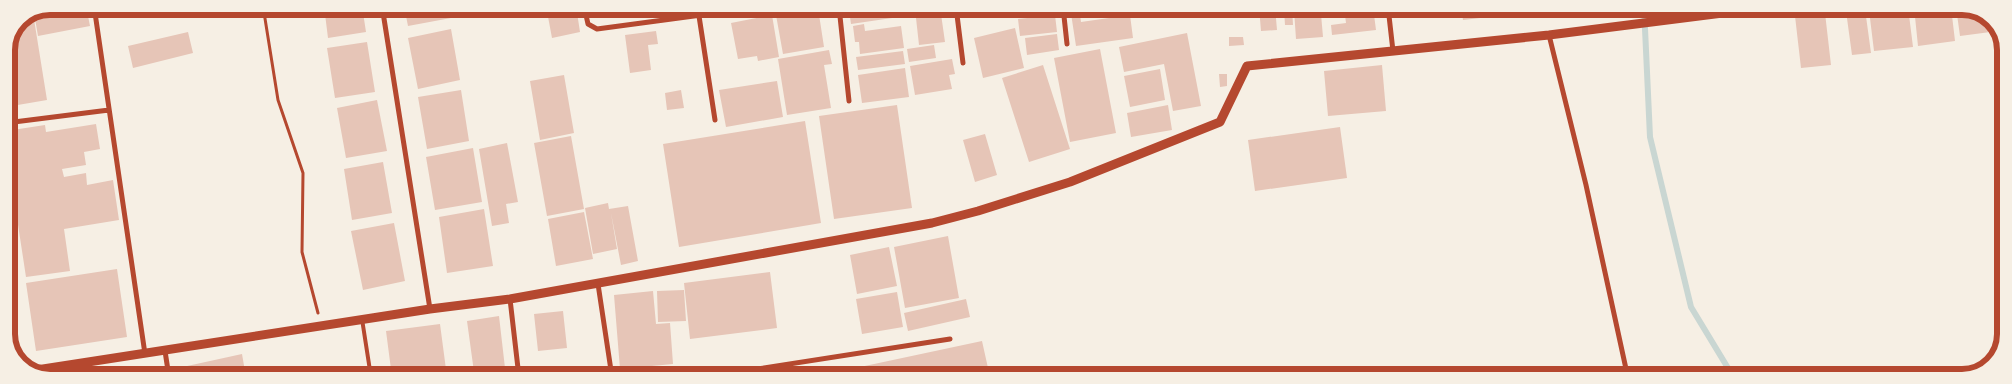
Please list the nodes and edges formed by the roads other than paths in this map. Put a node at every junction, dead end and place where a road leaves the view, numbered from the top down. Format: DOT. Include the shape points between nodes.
graph roads {
  1 [pos="95,15"];
  2 [pos="383,15"];
  3 [pos="586,15"];
  4 [pos="706,15"];
  5 [pos="840,15"];
  6 [pos="957,15"];
  7 [pos="1064,15"];
  8 [pos="1389,15"];
  9 [pos="1705,15"];
  10 [pos="699,16"];
  11 [pos="1550,35"];
  12 [pos="1067,44"];
  13 [pos="1393,51"];
  14 [pos="963,63"];
  15 [pos="849,101"];
  16 [pos="109,110"];
  17 [pos="715,120"];
  18 [pos="15,122"];
  19 [pos="598,284"];
  20 [pos="510,300"];
  21 [pos="430,309"];
  22 [pos="362,319"];
  23 [pos="950,339"];
  24 [pos="165,351"];
  25 [pos="145,354"];
  26 [pos="44,368"];
  27 [pos="168,369"];
  28 [pos="370,369"];
  29 [pos="518,369"];
  30 [pos="611,369"];
  31 [pos="757,369"];
  32 [pos="1626,369"];
  1 -- 16 [label="street"];
  2 -- 21 [label="street"];
  3 -- 10 [label="street" via="588,24 597,29"];
  4 -- 10 [label="street"];
  5 -- 15 [label="street"];
  6 -- 14 [label="street"];
  7 -- 12 [label="street"];
  8 -- 13 [label="street"];
  9 -- 11 [label="street"];
  10 -- 17 [label="street"];
  11 -- 13 [label="street"];
  11 -- 32 [label="street"];
  13 -- 19 [label="street" via="1247,66 1220,122 1070,182 978,211 888,232"];
  16 -- 18 [label="street"];
  16 -- 25 [label="street"];
  19 -- 20 [label="street"];
  19 -- 30 [label="street"];
  20 -- 21 [label="street"];
  20 -- 29 [label="street"];
  21 -- 22 [label="street"];
  22 -- 24 [label="street"];
  22 -- 28 [label="lane"];
  23 -- 31 [label="street"];
  24 -- 25 [label="street"];
  24 -- 27 [label="street"];
  25 -- 26 [label="street"];
}
